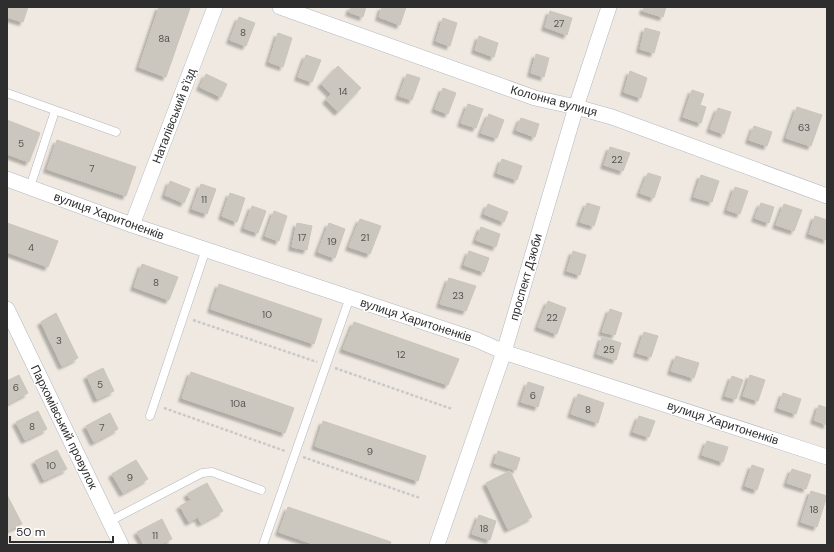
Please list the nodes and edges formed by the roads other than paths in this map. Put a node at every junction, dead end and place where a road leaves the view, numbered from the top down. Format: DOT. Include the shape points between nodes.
graph roads {
  1 [pos="215,7"];
  2 [pos="280,7"];
  3 [pos="609,7"];
  4 [pos="7,93"];
  5 [pos="576,107"];
  6 [pos="55,111"];
  7 [pos="116,132"];
  8 [pos="7,179"];
  9 [pos="30,187"];
  10 [pos="827,196"];
  11 [pos="132,225"];
  12 [pos="206,250"];
  13 [pos="350,297"];
  14 [pos="7,309"];
  15 [pos="504,352"];
  16 [pos="150,416"];
  17 [pos="827,457"];
  18 [pos="261,490"];
  19 [pos="110,521"];
  20 [pos="121,545"];
  21 [pos="263,545"];
  22 [pos="437,545"];
  1 -- 11 [label="street, Наталівський в'їзд"];
  2 -- 5 [label="street, Колонна вулиця" via="535,98"];
  3 -- 5 [label="street, проспект Дзюби"];
  4 -- 6 [label="lane"];
  5 -- 10 [label="street, Колонна вулиця" via="612,117"];
  5 -- 15 [label="street, проспект Дзюби"];
  6 -- 7 [label="lane"];
  6 -- 9 [label="lane"];
  8 -- 9 [label="street, вулиця Харитоненків"];
  9 -- 11 [label="street, вулиця Харитоненків"];
  11 -- 12 [label="street, вулиця Харитоненків"];
  12 -- 13 [label="street, вулиця Харитоненків"];
  12 -- 16 [label="lane"];
  13 -- 15 [label="street, вулиця Харитоненків" via="477,340"];
  13 -- 21 [label="lane"];
  14 -- 19 [label="street, Пархомівський провулок"];
  15 -- 17 [label="street, вулиця Харитоненків"];
  15 -- 22 [label="street, проспект Дзюби"];
  18 -- 19 [label="lane" via="212,472 202,473"];
  19 -- 20 [label="street, Пархомівський провулок"];
}
